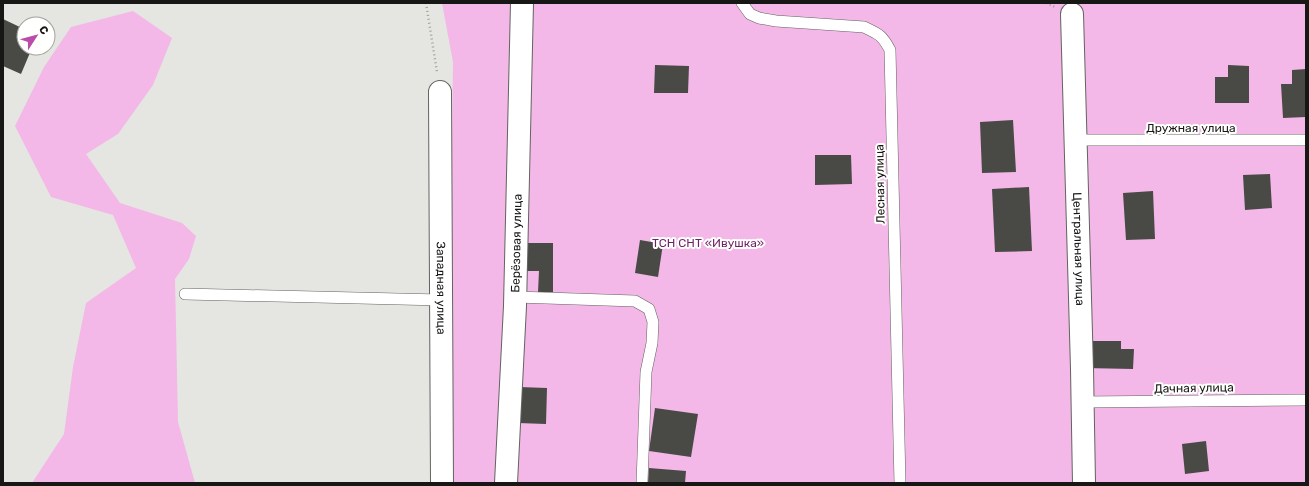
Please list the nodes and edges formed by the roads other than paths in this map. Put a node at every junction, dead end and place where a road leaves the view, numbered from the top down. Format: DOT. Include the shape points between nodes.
graph roads {
  1 [pos="522,3"];
  2 [pos="742,3"];
  3 [pos="1072,14"];
  4 [pos="440,92"];
  5 [pos="1076,140"];
  6 [pos="1306,140"];
  7 [pos="185,294"];
  8 [pos="516,297"];
  9 [pos="441,300"];
  10 [pos="1306,400"];
  11 [pos="1083,402"];
  12 [pos="442,483"];
  13 [pos="506,483"];
  14 [pos="642,483"];
  15 [pos="900,483"];
  16 [pos="1084,483"];
  1 -- 8 [label="street, Берёзовая улица"];
  2 -- 15 [label="lane, Лесная улица" via="750,14 759,18 864,27 884,38 890,50"];
  3 -- 5 [label="street, Центральная улица"];
  4 -- 9 [label="street, Западная улица"];
  5 -- 6 [label="lane, Дружная улица"];
  5 -- 11 [label="street, Центральная улица"];
  7 -- 9 [label="lane"];
  8 -- 13 [label="street, Берёзовая улица"];
  8 -- 14 [label="lane" via="635,301 649,308 654,322 646,372"];
  9 -- 12 [label="street, Западная улица"];
  10 -- 11 [label="lane, Дачная улица"];
  11 -- 16 [label="street, Центральная улица"];
}
